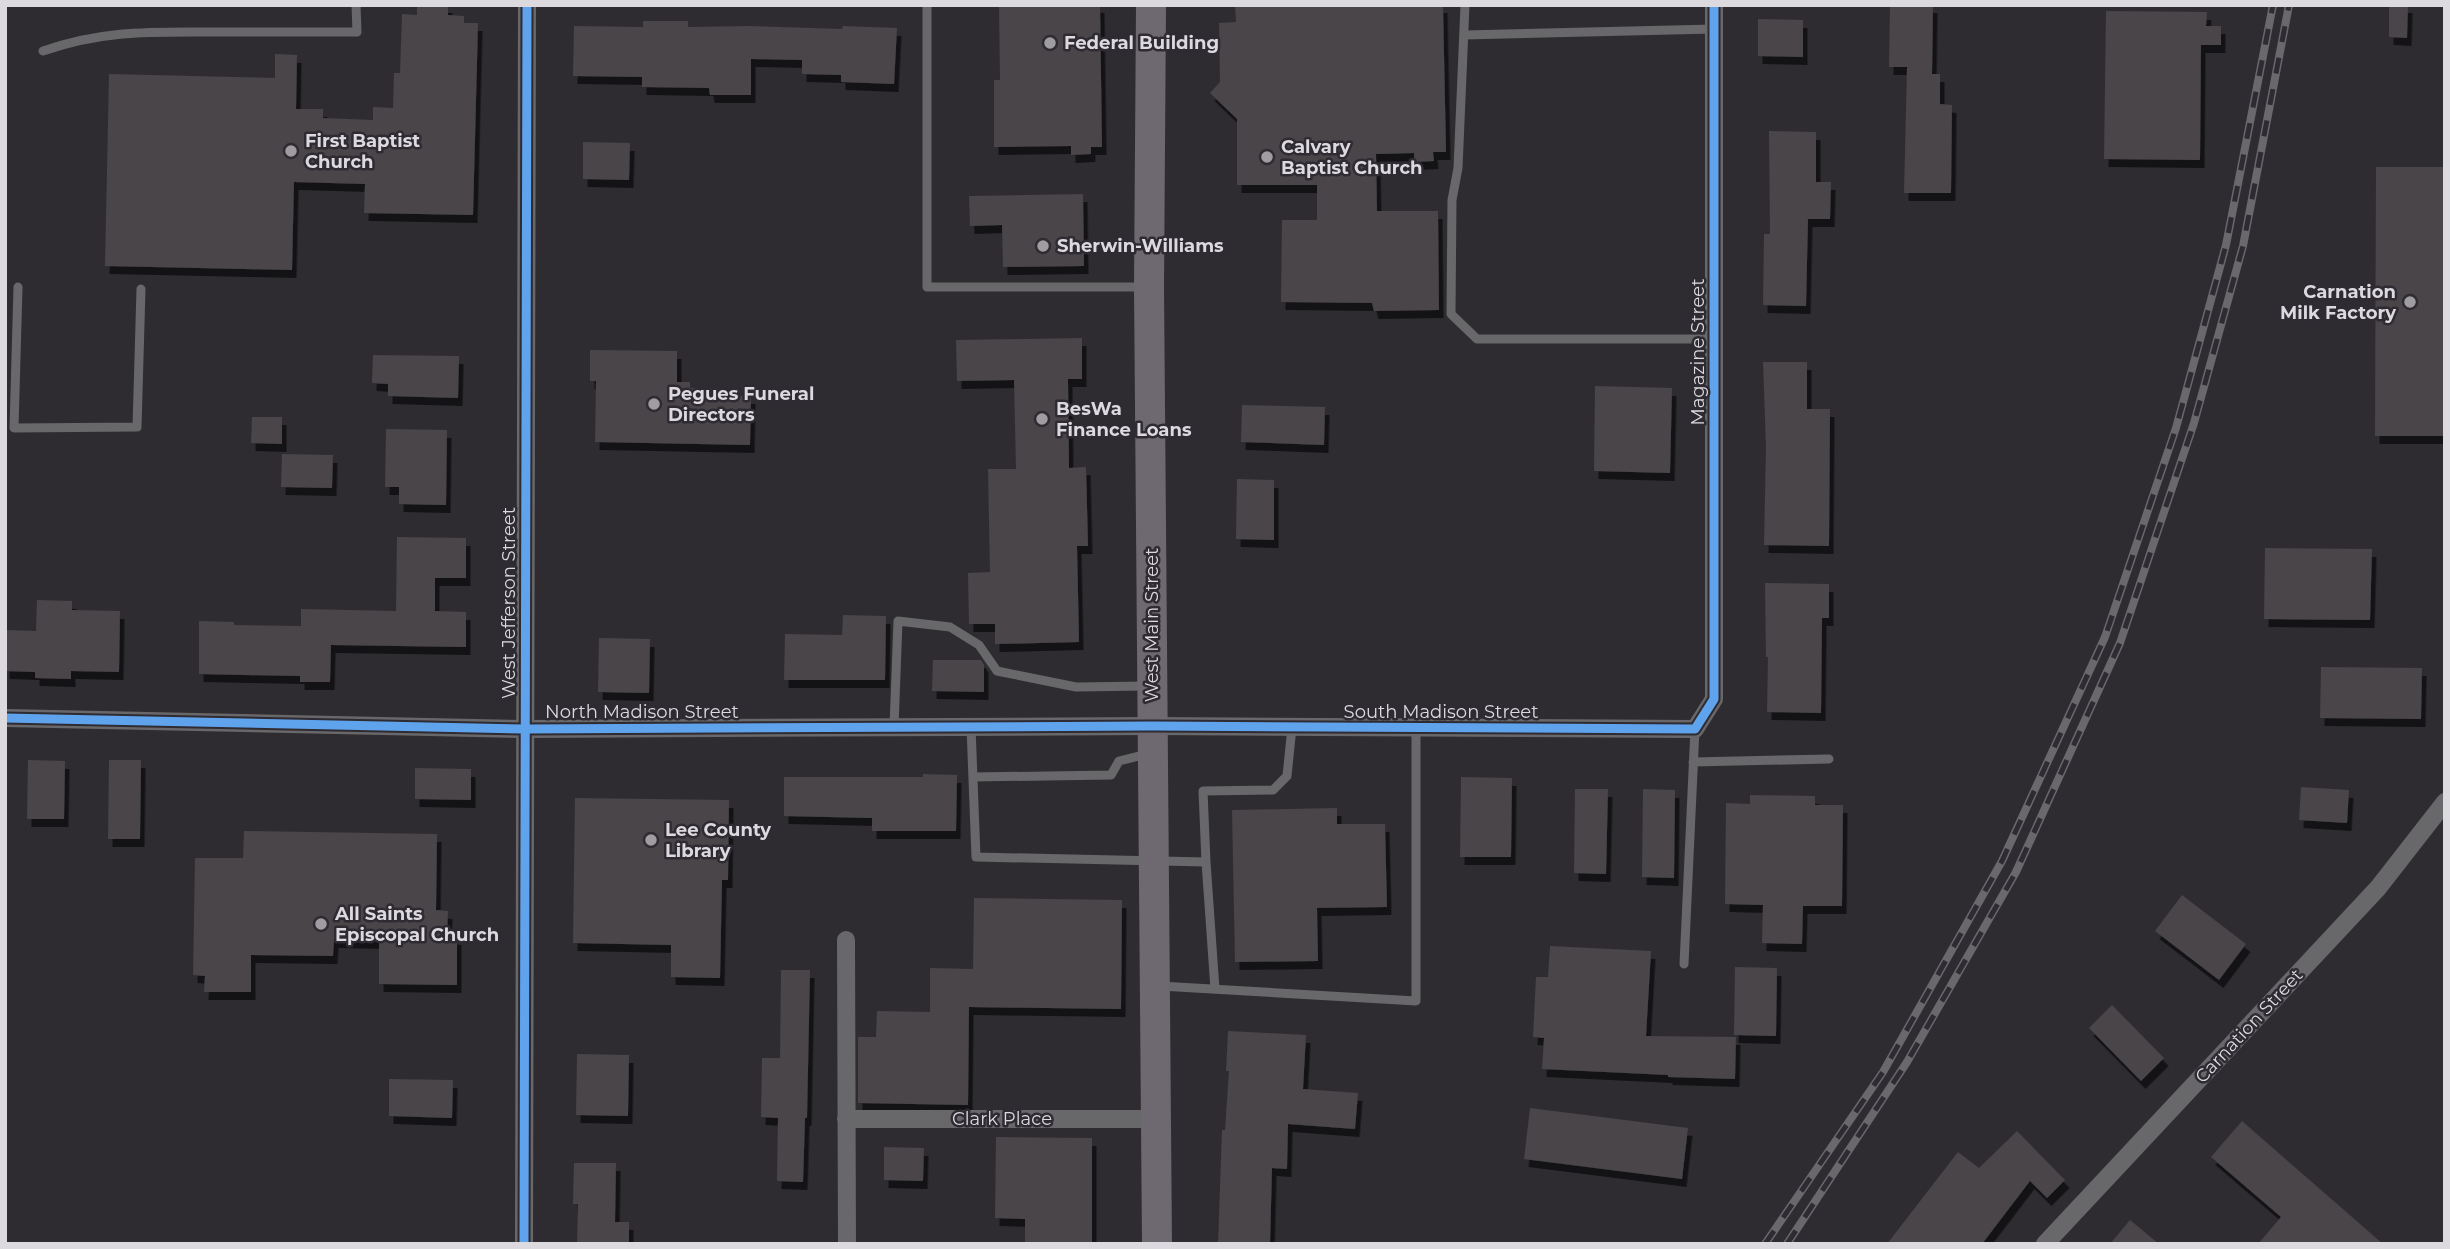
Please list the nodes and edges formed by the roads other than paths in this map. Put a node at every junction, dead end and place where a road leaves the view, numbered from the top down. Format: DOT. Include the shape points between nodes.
graph roads {
  1 [pos="356,5"];
  2 [pos="527,5"];
  3 [pos="927,5"];
  4 [pos="1151,5"];
  5 [pos="1465,5"];
  6 [pos="1714,5"];
  7 [pos="1714,29"];
  8 [pos="1464,35"];
  9 [pos="43,51"];
  10 [pos="18,287"];
  11 [pos="1149,287"];
  12 [pos="141,289"];
  13 [pos="1714,340"];
  14 [pos="1152,686"];
  15 [pos="5,718"];
  16 [pos="894,727"];
  17 [pos="971,727"];
  18 [pos="1292,727"];
  19 [pos="1416,727"];
  20 [pos="524,729"];
  21 [pos="1695,729"];
  22 [pos="1152,739"];
  23 [pos="1829,759"];
  24 [pos="1693,762"];
  25 [pos="973,778"];
  26 [pos="2445,802"];
  27 [pos="1154,861"];
  28 [pos="1206,862"];
  29 [pos="846,940"];
  30 [pos="1684,964"];
  31 [pos="1156,985"];
  32 [pos="1215,989"];
  33 [pos="846,1119"];
  34 [pos="1157,1119"];
  35 [pos="524,1244"];
  36 [pos="847,1244"];
  37 [pos="1157,1244"];
  38 [pos="2045,1244"];
  1 -- 9 [label="lane" via="357,32 115,34 69,41"];
  2 -- 20 [label="street, West Jefferson Street"];
  3 -- 11 [label="lane" via="927,288"];
  4 -- 11 [label="main road, West Main Street"];
  5 -- 8 [label="lane"];
  6 -- 7 [label="street, Magazine Street"];
  7 -- 8 [label="lane"];
  7 -- 13 [label="street, Magazine Street"];
  8 -- 13 [label="lane" via="1458,168 1452,200 1451,313 1477,340"];
  10 -- 12 [label="lane" via="14,428 137,427"];
  11 -- 14 [label="main road, West Main Street"];
  13 -- 21 [label="street, Magazine Street" via="1714,699"];
  14 -- 16 [label="lane" via="1076,687 997,671 979,645 950,627 898,621"];
  14 -- 22 [label="main road, West Main Street"];
  15 -- 20 [label="street, North Madison Street"];
  16 -- 17 [label="street, North Madison Street"];
  16 -- 20 [label="street, North Madison Street"];
  17 -- 22 [label="street, North Madison Street"];
  17 -- 25 [label="lane"];
  18 -- 19 [label="street, South Madison Street"];
  18 -- 22 [label="street, South Madison Street"];
  18 -- 28 [label="lane" via="1287,776 1273,790 1203,791"];
  19 -- 21 [label="street, South Madison Street"];
  19 -- 32 [label="lane" via="1416,1001"];
  20 -- 35 [label="street, West Jefferson Street"];
  21 -- 24 [label="lane"];
  22 -- 25 [label="lane" via="1119,761 1111,775"];
  22 -- 27 [label="main road, West Main Street"];
  23 -- 24 [label="lane"];
  24 -- 30 [label="lane"];
  25 -- 27 [label="lane" via="976,857"];
  26 -- 38 [label="street, Carnation Street" via="2378,888"];
  27 -- 28 [label="lane"];
  27 -- 31 [label="main road, West Main Street"];
  28 -- 32 [label="lane"];
  29 -- 33 [label="street"];
  31 -- 32 [label="lane"];
  31 -- 34 [label="main road, West Main Street"];
  33 -- 34 [label="street, Clark Place"];
  33 -- 36 [label="street"];
  34 -- 37 [label="main road, West Main Street"];
}
